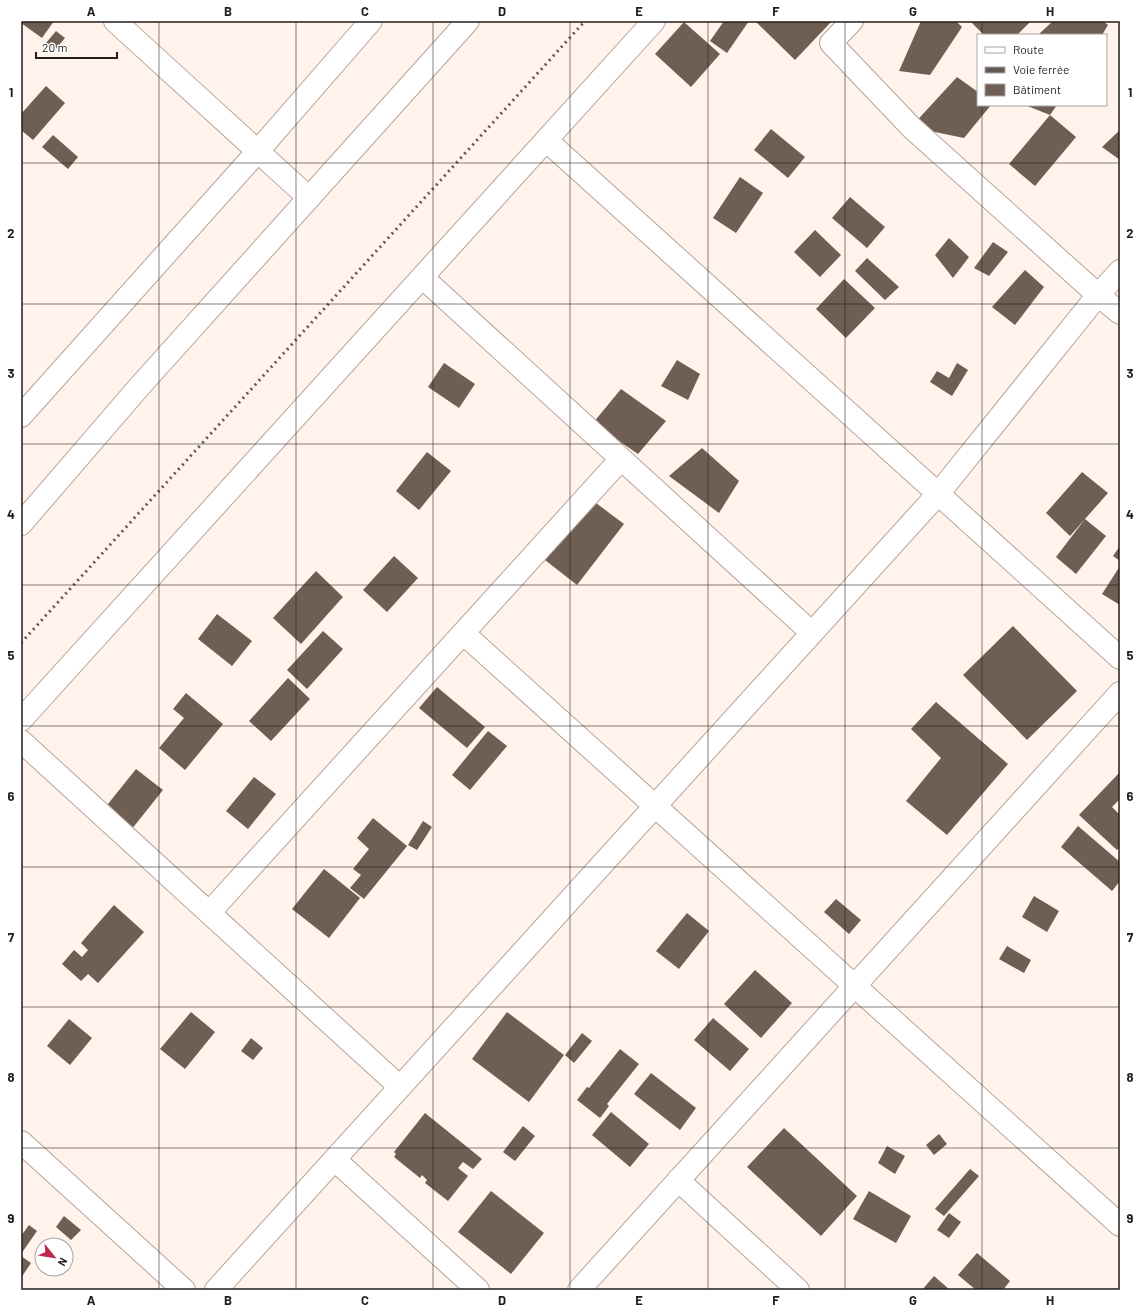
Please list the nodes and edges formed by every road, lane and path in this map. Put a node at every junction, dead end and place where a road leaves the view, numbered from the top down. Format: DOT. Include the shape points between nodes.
graph roads {
  1 [pos="115,21"];
  2 [pos="371,21"];
  3 [pos="468,21"];
  4 [pos="654,21"];
  5 [pos="852,21"];
  6 [pos="546,140"];
  7 [pos="258,151"];
  8 [pos="309,198"];
  9 [pos="1120,271"];
  10 [pos="422,277"];
  11 [pos="1098,295"];
  12 [pos="1120,313"];
  13 [pos="21,416"];
  14 [pos="621,458"];
  15 [pos="938,494"];
  16 [pos="21,524"];
  17 [pos="462,633"];
  18 [pos="812,633"];
  19 [pos="1120,658"];
  20 [pos="1120,692"];
  21 [pos="21,720"];
  22 [pos="21,741"];
  23 [pos="655,806"];
  24 [pos="209,913"];
  25 [pos="854,986"];
  26 [pos="400,1087"];
  27 [pos="21,1142"];
  28 [pos="335,1160"];
  29 [pos="678,1180"];
  30 [pos="1120,1225"];
  31 [pos="184,1290"];
  32 [pos="216,1290"];
  33 [pos="478,1290"];
  34 [pos="579,1290"];
  35 [pos="798,1290"];
  1 -- 7 [label="street"];
  2 -- 7 [label="street"];
  3 -- 8 [label="street"];
  4 -- 6 [label="street"];
  5 -- 11 [label="street" via="831,43 911,127"];
  6 -- 10 [label="street"];
  6 -- 15 [label="street"];
  7 -- 8 [label="street"];
  7 -- 13 [label="street"];
  8 -- 16 [label="street" via="139,387"];
  9 -- 11 [label="street"];
  10 -- 14 [label="street"];
  10 -- 21 [label="street"];
  11 -- 12 [label="street"];
  11 -- 15 [label="street"];
  14 -- 17 [label="street"];
  14 -- 18 [label="street"];
  15 -- 18 [label="street"];
  15 -- 19 [label="street"];
  17 -- 23 [label="street"];
  17 -- 24 [label="street"];
  18 -- 23 [label="street"];
  20 -- 25 [label="street"];
  22 -- 24 [label="street"];
  23 -- 25 [label="street"];
  23 -- 26 [label="street"];
  24 -- 26 [label="street"];
  25 -- 29 [label="street"];
  25 -- 30 [label="street"];
  26 -- 28 [label="street"];
  27 -- 31 [label="street"];
  28 -- 32 [label="street"];
  28 -- 33 [label="street"];
  29 -- 34 [label="street"];
  29 -- 35 [label="street"];
}
